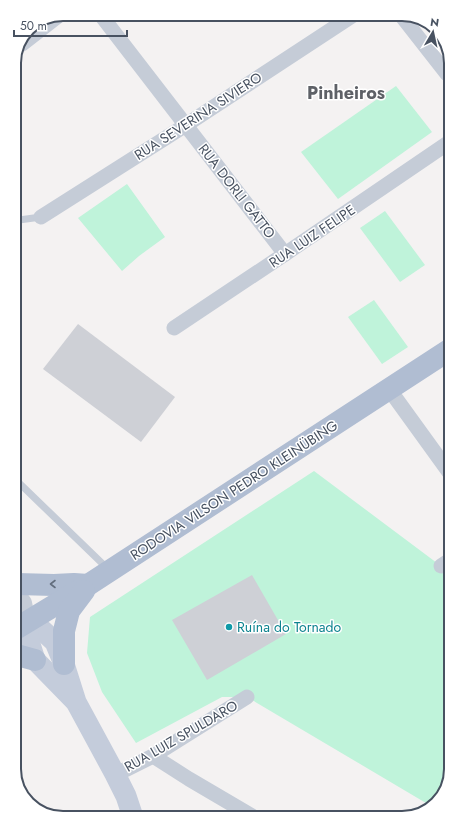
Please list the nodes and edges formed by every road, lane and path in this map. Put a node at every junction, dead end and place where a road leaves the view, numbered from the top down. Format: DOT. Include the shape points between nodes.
graph roads {
  1 [pos="105,21"];
  2 [pos="344,21"];
  3 [pos="406,21"];
  4 [pos="48,24"];
  5 [pos="29,38"];
  6 [pos="444,70"];
  7 [pos="186,125"];
  8 [pos="444,146"];
  9 [pos="41,217"];
  10 [pos="21,220"];
  11 [pos="285,254"];
  12 [pos="174,328"];
  13 [pos="444,353"];
  14 [pos="389,390"];
  15 [pos="444,465"];
  16 [pos="21,485"];
  17 [pos="110,571"];
  18 [pos="21,584"];
  19 [pos="88,585"];
  20 [pos="21,600"];
  21 [pos="21,616"];
  22 [pos="21,622"];
  23 [pos="21,623"];
  24 [pos="21,625"];
  25 [pos="26,657"];
  26 [pos="64,664"];
  27 [pos="247,697"];
  28 [pos="76,702"];
  29 [pos="153,756"];
  30 [pos="115,774"];
  31 [pos="132,811"];
  32 [pos="243,811"];
  1 -- 7 [label="street, RUA DORLI GATTO"];
  2 -- 7 [label="street, RUA SEVERINA SIVIERO"];
  3 -- 6 [label="street"];
  4 -- 5 [label="street"];
  7 -- 9 [label="street, RUA SEVERINA SIVIERO"];
  7 -- 11 [label="street, RUA DORLI GATTO"];
  8 -- 11 [label="street, RUA LUIZ FELIPE"];
  9 -- 10 [label="lane"];
  11 -- 12 [label="street, RUA LUIZ FELIPE"];
  13 -- 14 [label="main road, RODOVIA VILSON PEDRO KLEINÜBING"];
  14 -- 15 [label="street"];
  14 -- 17 [label="main road, RODOVIA VILSON PEDRO KLEINÜBING"];
  16 -- 17 [label="lane"];
  17 -- 19 [label="main road, RODOVIA VILSON PEDRO KLEINÜBING"];
  19 -- 18 [label="main road, one-way"];
  19 -- 22 [label="main road, RODOVIA VILSON PEDRO KLEINÜBING"];
  19 -- 26 [label="main road" via="69,611 64,631"];
  20 -- 21 [label="street"];
  23 -- 26 [label="main road" via="42,630 55,642"];
  24 -- 25 [label="main road" via="28,638"];
  25 -- 28 [label="main road"];
  26 -- 28 [label="main road"];
  27 -- 29 [label="street, RUA LUIZ SPULDARO"];
  28 -- 30 [label="main road"];
  29 -- 30 [label="street, RUA LUIZ SPULDARO"];
  29 -- 32 [label="street"];
  30 -- 31 [label="main road"];
}
